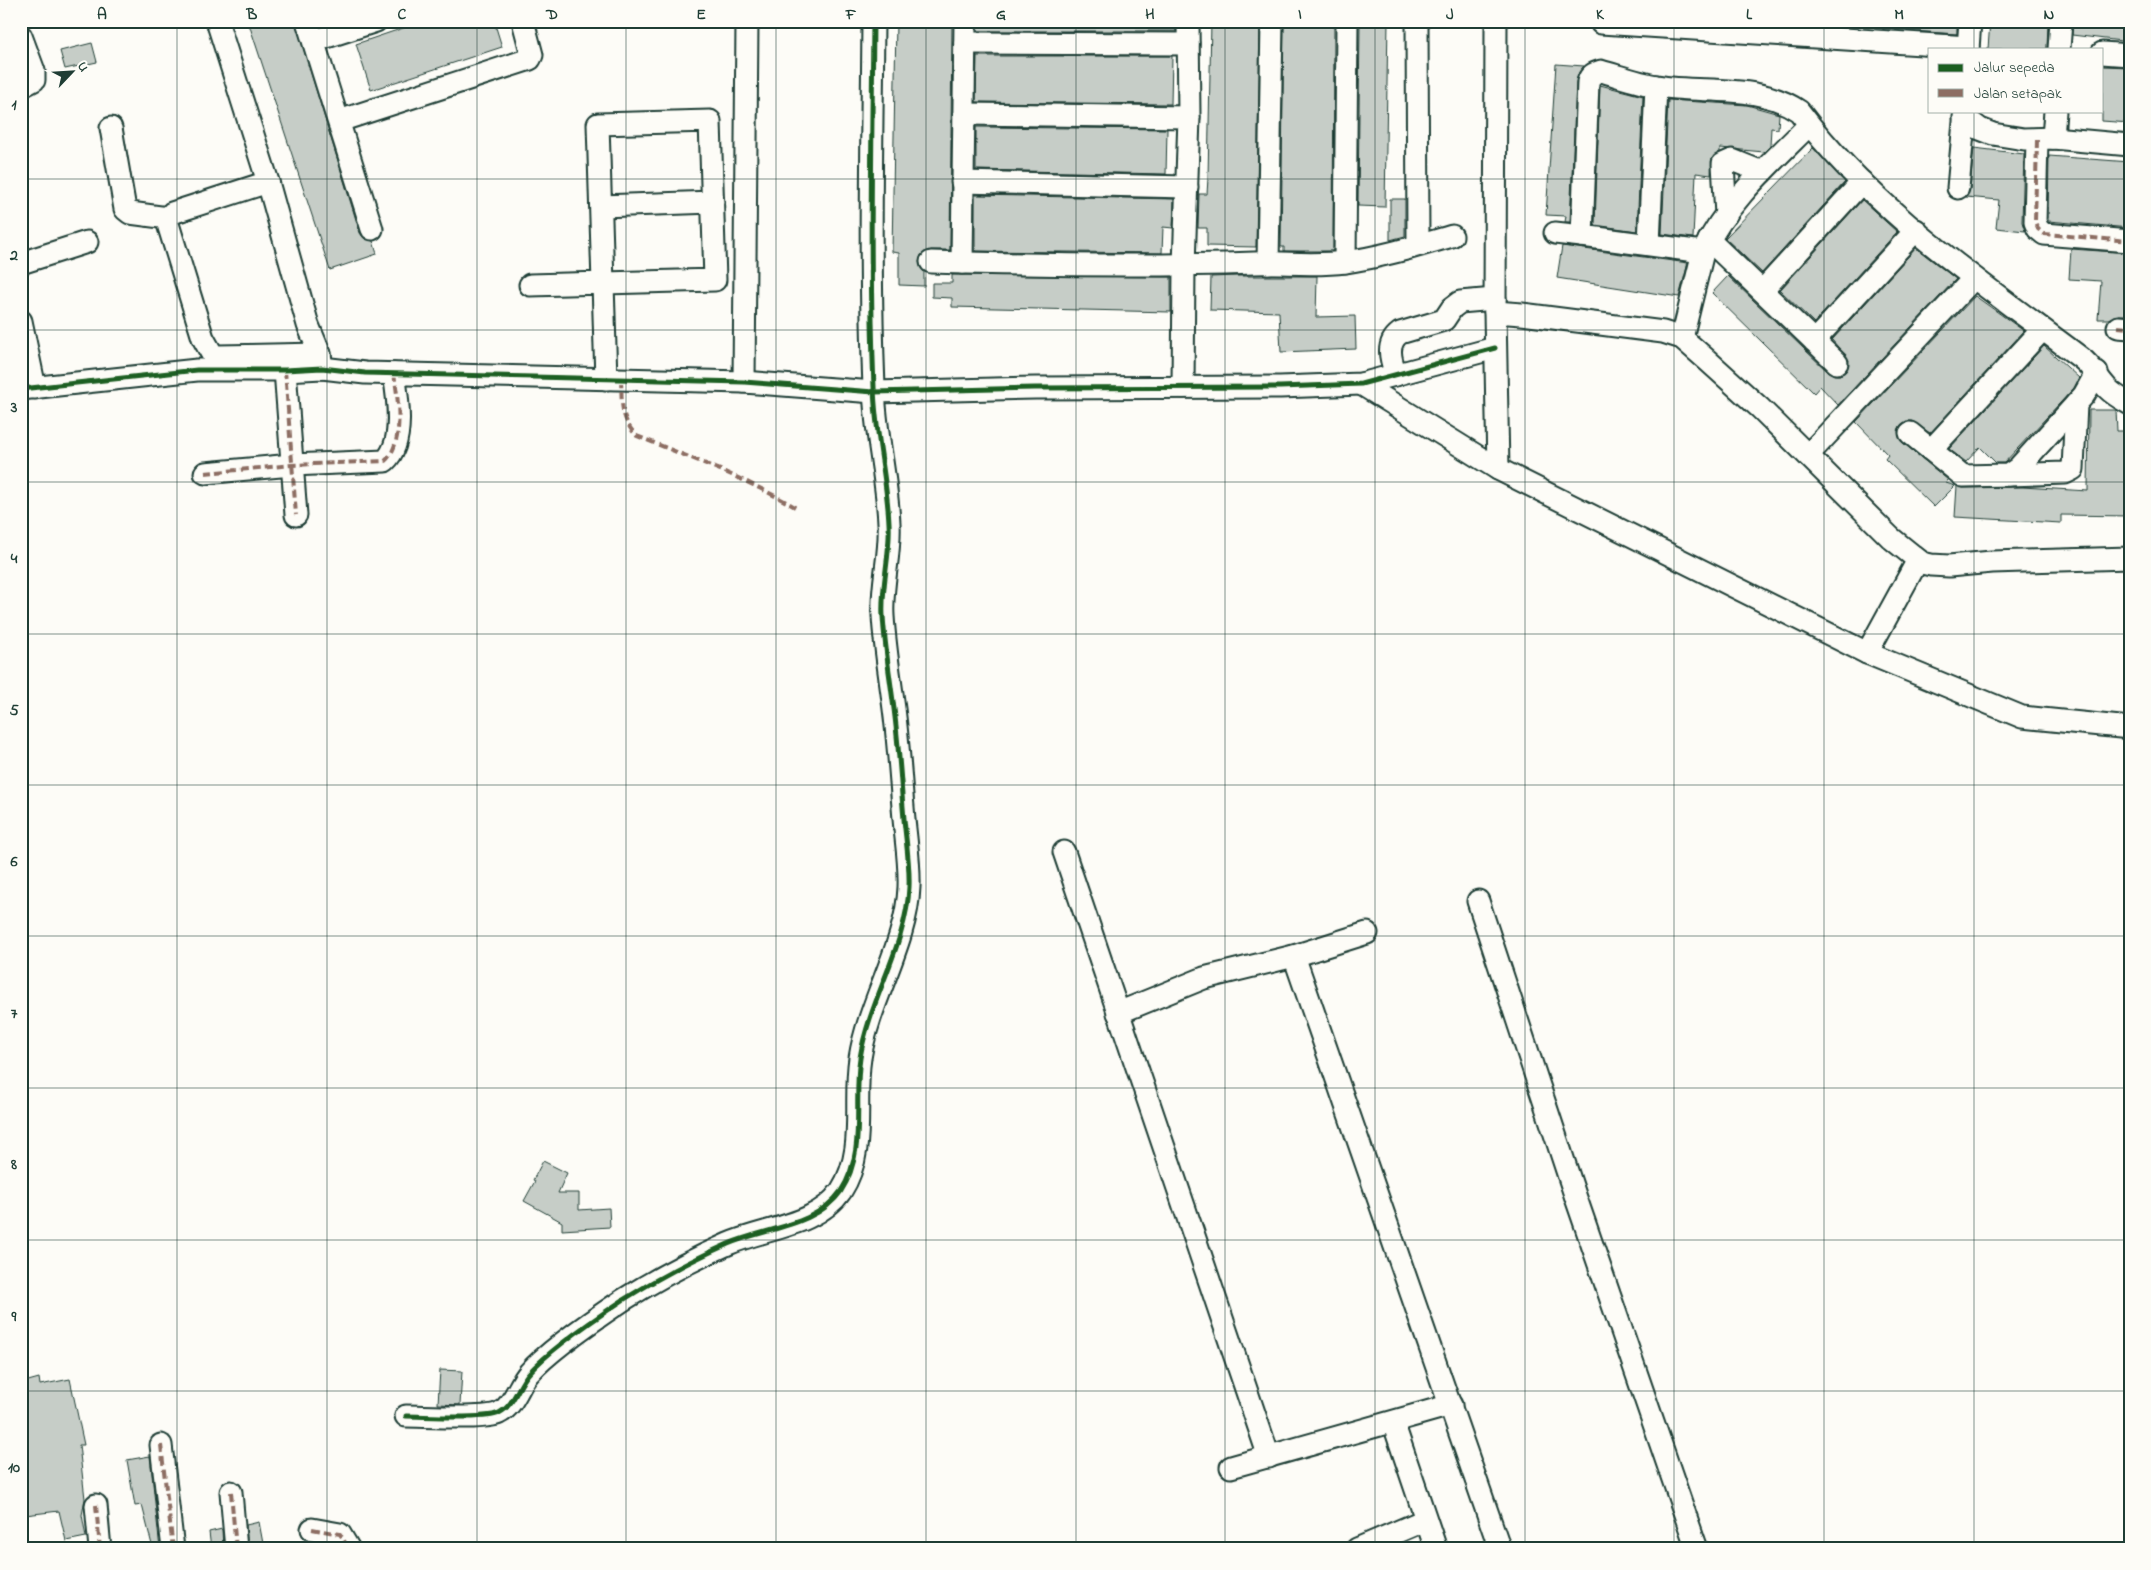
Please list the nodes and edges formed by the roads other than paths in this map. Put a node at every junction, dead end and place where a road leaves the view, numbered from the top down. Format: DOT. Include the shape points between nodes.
graph roads {
  1 [pos="218,21"];
  2 [pos="376,21"];
  3 [pos="523,21"];
  4 [pos="747,21"];
  5 [pos="873,21"];
  6 [pos="965,21"];
  7 [pos="1188,21"];
  8 [pos="1272,21"];
  9 [pos="1347,21"];
  10 [pos="1417,21"];
  11 [pos="1496,21"];
  12 [pos="1970,21"];
  13 [pos="2061,21"];
  14 [pos="1601,23"];
  15 [pos="1729,26"];
  16 [pos="311,31"];
  17 [pos="21,36"];
  18 [pos="965,43"];
  19 [pos="1188,44"];
  20 [pos="1968,48"];
  21 [pos="2059,48"];
  22 [pos="2104,53"];
  23 [pos="2130,55"];
  24 [pos="1656,86"];
  25 [pos="21,87"];
  26 [pos="2055,112"];
  27 [pos="964,114"];
  28 [pos="1964,114"];
  29 [pos="1189,117"];
  30 [pos="339,121"];
  31 [pos="1810,125"];
  32 [pos="111,128"];
  33 [pos="2045,139"];
  34 [pos="2130,145"];
  35 [pos="1762,172"];
  36 [pos="268,182"];
  37 [pos="962,182"];
  38 [pos="1862,182"];
  39 [pos="1188,187"];
  40 [pos="1958,188"];
  41 [pos="713,202"];
  42 [pos="601,206"];
  43 [pos="1726,215"];
  44 [pos="168,218"];
  45 [pos="372,229"];
  46 [pos="1916,230"];
  47 [pos="1555,233"];
  48 [pos="1452,236"];
  49 [pos="1582,236"];
  50 [pos="2130,240"];
  51 [pos="87,242"];
  52 [pos="1649,244"];
  53 [pos="1418,245"];
  54 [pos="1706,246"];
  55 [pos="931,262"];
  56 [pos="1345,262"];
  57 [pos="21,263"];
  58 [pos="962,263"];
  59 [pos="1268,263"];
  60 [pos="1184,266"];
  61 [pos="1974,278"];
  62 [pos="603,283"];
  63 [pos="530,285"];
  64 [pos="1763,290"];
  65 [pos="1495,306"];
  66 [pos="21,321"];
  67 [pos="2042,330"];
  68 [pos="1682,338"];
  69 [pos="1814,341"];
  70 [pos="1495,348"];
  71 [pos="321,361"];
  72 [pos="1837,363"];
  73 [pos="285,370"];
  74 [pos="2097,372"];
  75 [pos="394,374"];
  76 [pos="1396,375"];
  77 [pos="606,379"];
  78 [pos="744,382"];
  79 [pos="1360,384"];
  80 [pos="1183,387"];
  81 [pos="28,388"];
  82 [pos="874,392"];
  83 [pos="2076,404"];
  84 [pos="2130,404"];
  85 [pos="1910,433"];
  86 [pos="1931,450"];
  87 [pos="1808,455"];
  88 [pos="292,465"];
  89 [pos="1498,469"];
  90 [pos="205,473"];
  91 [pos="2008,474"];
  92 [pos="296,514"];
  93 [pos="2130,558"];
  94 [pos="1918,560"];
  95 [pos="1867,653"];
  96 [pos="2130,728"];
  97 [pos="1064,852"];
  98 [pos="1478,901"];
  99 [pos="1367,933"];
  100 [pos="1294,956"];
  101 [pos="1118,1013"];
  102 [pos="1451,1405"];
  103 [pos="406,1416"];
  104 [pos="1393,1422"];
  105 [pos="161,1445"];
  106 [pos="1269,1456"];
  107 [pos="1231,1467"];
  108 [pos="232,1492"];
  109 [pos="96,1505"];
  110 [pos="1425,1520"];
  111 [pos="312,1529"];
  112 [pos="100,1549"];
  113 [pos="173,1549"];
  114 [pos="236,1549"];
  115 [pos="348,1549"];
  116 [pos="1356,1549"];
  117 [pos="1436,1549"];
  118 [pos="1500,1549"];
  119 [pos="1697,1549"];
  1 -- 36 [label="street"];
  2 -- 16 [label="street"];
  3 -- 30 [label="street" via="532,55 530,59"];
  4 -- 78 [label="street"];
  5 -- 82 [label="street" via="871,250"];
  6 -- 18 [label="street"];
  7 -- 19 [label="street"];
  8 -- 59 [label="street"];
  9 -- 56 [label="street"];
  10 -- 53 [label="street"];
  11 -- 65 [label="street"];
  12 -- 20 [label="street"];
  13 -- 21 [label="street"];
  14 -- 15 [label="street"];
  15 -- 20 [label="street"];
  16 -- 30 [label="street"];
  17 -- 25 [label="street" via="34,71 34,80"];
  18 -- 19 [label="street"];
  18 -- 27 [label="street"];
  19 -- 29 [label="street"];
  22 -- 23 [label="street"];
  24 -- 31 [label="street" via="1768,96 1800,111"];
  24 -- 49 [label="street" via="1601,71 1589,78"];
  24 -- 52 [label="street"];
  26 -- 33 [label="street"];
  27 -- 29 [label="street"];
  27 -- 37 [label="street"];
  28 -- 33 [label="street" via="1980,129 1993,134"];
  28 -- 40 [label="street"];
  29 -- 39 [label="street"];
  30 -- 45 [label="street"];
  31 -- 35 [label="street"];
  31 -- 38 [label="street"];
  32 -- 44 [label="street" via="124,209 130,213"];
  33 -- 34 [label="street"];
  33 -- 50 [label="street" via="2035,222 2038,229 2044,234"];
  35 -- 43 [label="street"];
  35 -- 43 [label="street" via="1732,160 1723,164"];
  36 -- 44 [label="street" via="172,213"];
  36 -- 71 [label="street"];
  37 -- 39 [label="street"];
  37 -- 58 [label="street"];
  38 -- 46 [label="street"];
  38 -- 64 [label="street"];
  39 -- 60 [label="street"];
  41 -- 42 [label="street"];
  41 -- 42 [label="street" via="710,121 598,124"];
  41 -- 62 [label="street" via="715,280"];
  42 -- 62 [label="street"];
  43 -- 54 [label="street"];
  44 -- 71 [label="street" via="203,338 212,354"];
  46 -- 61 [label="street"];
  46 -- 69 [label="street"];
  47 -- 49 [label="street"];
  48 -- 53 [label="street"];
  49 -- 52 [label="street"];
  51 -- 57 [label="street"];
  52 -- 54 [label="street"];
  53 -- 56 [label="street"];
  54 -- 64 [label="street"];
  54 -- 68 [label="street"];
  55 -- 58 [label="street"];
  56 -- 59 [label="street"];
  58 -- 60 [label="street"];
  59 -- 60 [label="street"];
  60 -- 80 [label="street"];
  61 -- 67 [label="street"];
  61 -- 87 [label="street"];
  62 -- 63 [label="street"];
  62 -- 77 [label="street"];
  64 -- 69 [label="street"];
  65 -- 68 [label="street" via="1515,313 1664,332"];
  65 -- 70 [label="street"];
  65 -- 76 [label="street" via="1460,302 1444,320 1394,337 1390,355"];
  66 -- 81 [label="street"];
  67 -- 74 [label="street"];
  67 -- 86 [label="street"];
  68 -- 87 [label="street"];
  69 -- 72 [label="street"];
  70 -- 76 [label="street"];
  70 -- 89 [label="street"];
  71 -- 73 [label="street"];
  71 -- 75 [label="street" via="365,373"];
  73 -- 81 [label="street" via="197,370"];
  73 -- 88 [label="street"];
  74 -- 83 [label="street"];
  74 -- 84 [label="street" via="2109,391"];
  75 -- 77 [label="street"];
  75 -- 88 [label="street" via="400,417 388,458 379,463"];
  76 -- 79 [label="street"];
  77 -- 78 [label="street"];
  78 -- 82 [label="street"];
  79 -- 80 [label="street"];
  79 -- 89 [label="street"];
  80 -- 82 [label="street"];
  82 -- 103 [label="street" via="890,523 883,608 885,650 895,718 910,886 906,919 864,1034 858,1072 859,1123 854,1156 843,1188 827,1208 814,1215 733,1242 662,1276 620,1302 529,1373 502,1412 494,1416"];
  83 -- 91 [label="street" via="2018,468"];
  83 -- 91 [label="street" via="2073,469 2065,473"];
  85 -- 86 [label="street"];
  86 -- 91 [label="street" via="1963,476"];
  87 -- 94 [label="street" via="1891,538"];
  88 -- 90 [label="street"];
  88 -- 92 [label="street"];
  89 -- 95 [label="street"];
  93 -- 94 [label="street" via="1949,566 1931,566"];
  94 -- 95 [label="street"];
  95 -- 96 [label="street" via="2022,718"];
  97 -- 101 [label="street"];
  98 -- 119 [label="street"];
  99 -- 100 [label="street"];
  100 -- 101 [label="street" via="1204,978"];
  100 -- 102 [label="street"];
  101 -- 106 [label="street"];
  102 -- 104 [label="street"];
  102 -- 118 [label="street"];
  104 -- 106 [label="street"];
  104 -- 110 [label="street"];
  105 -- 113 [label="street"];
  106 -- 107 [label="street"];
  108 -- 114 [label="street"];
  109 -- 112 [label="street"];
  110 -- 116 [label="street"];
  110 -- 117 [label="street"];
  111 -- 115 [label="street" via="340,1534"];
}
